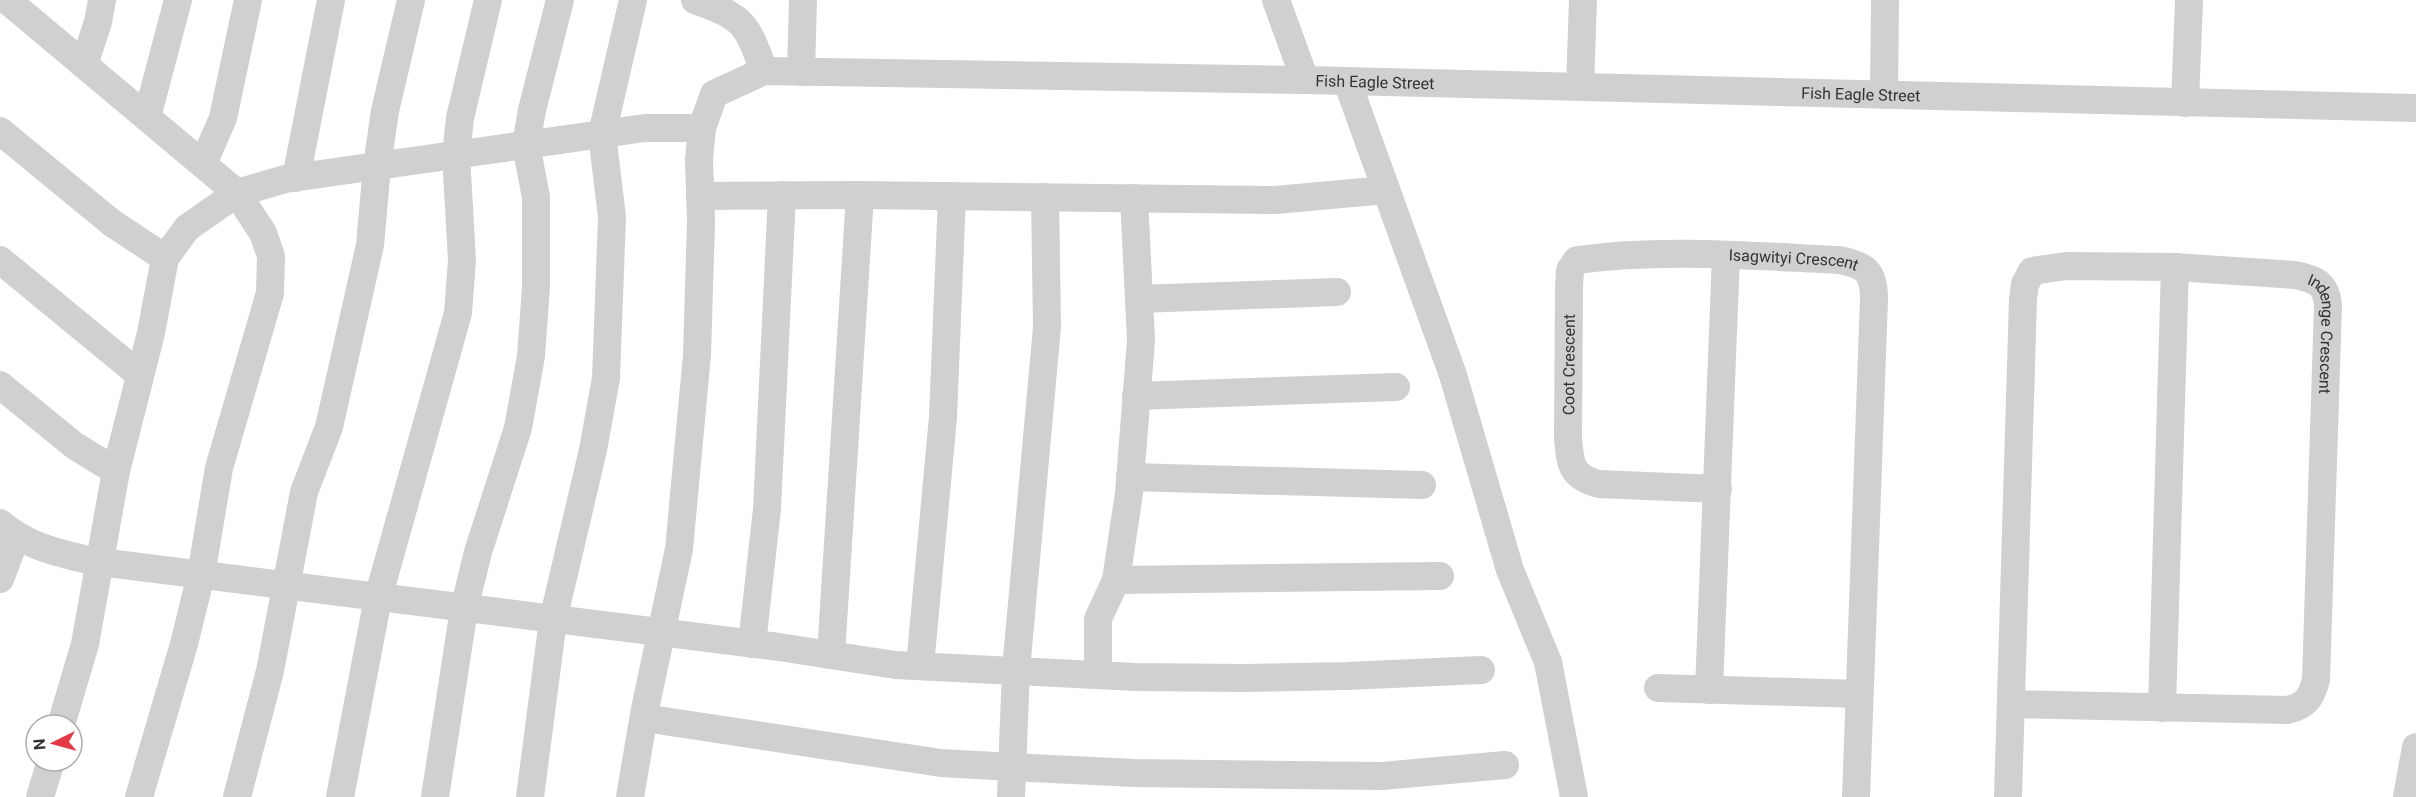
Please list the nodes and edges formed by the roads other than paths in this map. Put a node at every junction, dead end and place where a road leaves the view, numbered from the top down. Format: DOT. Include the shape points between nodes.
graph roads {
  1 [pos="5,0"];
  2 [pos="102,0"];
  3 [pos="178,0"];
  4 [pos="248,0"];
  5 [pos="331,0"];
  6 [pos="411,0"];
  7 [pos="488,0"];
  8 [pos="560,0"];
  9 [pos="633,0"];
  10 [pos="694,0"];
  11 [pos="803,0"];
  12 [pos="1276,0"];
  13 [pos="1583,0"];
  14 [pos="1885,0"];
  15 [pos="2189,0"];
  16 [pos="0,4"];
  17 [pos="84,64"];
  18 [pos="764,70"];
  19 [pos="801,72"];
  20 [pos="1305,80"];
  21 [pos="1347,81"];
  22 [pos="1580,86"];
  23 [pos="1884,95"];
  24 [pos="2185,103"];
  25 [pos="2416,108"];
  26 [pos="147,117"];
  27 [pos="702,128"];
  28 [pos="0,131"];
  29 [pos="602,134"];
  30 [pos="526,145"];
  31 [pos="456,155"];
  32 [pos="203,164"];
  33 [pos="377,166"];
  34 [pos="296,178"];
  35 [pos="1386,190"];
  36 [pos="237,193"];
  37 [pos="782,195"];
  38 [pos="860,195"];
  39 [pos="700,196"];
  40 [pos="952,196"];
  41 [pos="1045,197"];
  42 [pos="1134,198"];
  43 [pos="1726,255"];
  44 [pos="165,258"];
  45 [pos="0,260"];
  46 [pos="2175,267"];
  47 [pos="1337,292"];
  48 [pos="1139,299"];
  49 [pos="140,375"];
  50 [pos="0,385"];
  51 [pos="1396,387"];
  52 [pos="1136,396"];
  53 [pos="116,471"];
  54 [pos="1130,477"];
  55 [pos="1422,485"];
  56 [pos="1718,489"];
  57 [pos="8,530"];
  58 [pos="102,562"];
  59 [pos="201,575"];
  60 [pos="1440,576"];
  61 [pos="0,579"];
  62 [pos="1116,580"];
  63 [pos="285,586"];
  64 [pos="378,598"];
  65 [pos="464,609"];
  66 [pos="553,620"];
  67 [pos="660,634"];
  68 [pos="752,644"];
  69 [pos="831,655"];
  70 [pos="920,666"];
  71 [pos="1016,670"];
  72 [pos="1481,670"];
  73 [pos="1098,674"];
  74 [pos="1658,688"];
  75 [pos="1710,690"];
  76 [pos="1859,694"];
  77 [pos="2011,704"];
  78 [pos="2162,708"];
  79 [pos="65,713"];
  80 [pos="644,718"];
  81 [pos="2416,747"];
  82 [pos="1505,765"];
  83 [pos="1013,767"];
  84 [pos="47,773"];
  85 [pos="40,797"];
  86 [pos="139,797"];
  87 [pos="237,797"];
  88 [pos="340,797"];
  89 [pos="435,797"];
  90 [pos="530,797"];
  91 [pos="630,797"];
  92 [pos="1011,797"];
  93 [pos="1574,797"];
  94 [pos="1856,797"];
  95 [pos="2008,797"];
  96 [pos="2407,797"];
  1 -- 16 [label="street"];
  1 -- 17 [label="street"];
  2 -- 17 [label="street"];
  3 -- 26 [label="street"];
  4 -- 32 [label="street" via="223,118"];
  5 -- 34 [label="street"];
  6 -- 33 [label="street" via="385,111"];
  7 -- 31 [label="street" via="460,118"];
  8 -- 30 [label="street"];
  9 -- 29 [label="street"];
  10 -- 18 [label="street" via="740,20 751,35"];
  11 -- 19 [label="street"];
  12 -- 20 [label="street"];
  13 -- 22 [label="street"];
  14 -- 23 [label="street"];
  15 -- 24 [label="street"];
  17 -- 26 [label="street"];
  18 -- 19 [label="street, Fish Eagle Street"];
  18 -- 27 [label="street" via="714,94"];
  19 -- 20 [label="street, Fish Eagle Street"];
  20 -- 21 [label="street, Fish Eagle Street"];
  21 -- 22 [label="street, Fish Eagle Street"];
  21 -- 35 [label="street"];
  22 -- 23 [label="street, Fish Eagle Street"];
  23 -- 24 [label="street, Fish Eagle Street"];
  24 -- 25 [label="street, Fish Eagle Street"];
  26 -- 32 [label="street"];
  27 -- 29 [label="street" via="645,128"];
  27 -- 39 [label="street"];
  28 -- 44 [label="street" via="112,224"];
  29 -- 30 [label="street"];
  29 -- 66 [label="street" via="612,217 606,378"];
  30 -- 31 [label="street"];
  30 -- 65 [label="street" via="536,197 531,356 518,428"];
  31 -- 33 [label="street"];
  31 -- 64 [label="street" via="462,260 458,313"];
  32 -- 36 [label="street"];
  33 -- 34 [label="street"];
  33 -- 63 [label="street" via="370,245 329,427 304,492"];
  34 -- 36 [label="street"];
  35 -- 42 [label="street" via="1275,200"];
  35 -- 93 [label="street" via="1453,375 1510,570 1548,662"];
  36 -- 44 [label="street" via="187,228"];
  36 -- 59 [label="street" via="263,234 271,256 270,293 219,468"];
  37 -- 38 [label="street"];
  37 -- 39 [label="street"];
  37 -- 68 [label="street" via="767,510"];
  38 -- 40 [label="street"];
  38 -- 69 [label="street"];
  39 -- 67 [label="street" via="697,355 690,445 679,549"];
  40 -- 41 [label="street"];
  40 -- 70 [label="street" via="943,417"];
  41 -- 42 [label="street"];
  41 -- 71 [label="street" via="1047,327"];
  42 -- 48 [label="street"];
  43 -- 56 [label="street, Isagwityi Crescent"];
  43 -- 56 [label="street, Coot Crescent" via="1577,260 1570,270 1569,287 1568,437 1569,458 1576,473 1599,484"];
  43 -- 76 [label="street, Isagwityi Crescent" via="1856,263 1870,273 1874,283"];
  44 -- 49 [label="street"];
  45 -- 49 [label="street"];
  46 -- 77 [label="street, Indenge Crescent" via="2044,267 2032,271 2025,284"];
  46 -- 78 [label="street"];
  46 -- 78 [label="street, Indenge Crescent" via="2310,278 2321,283 2327,292 2328,317 2313,692 2299,708 2288,710"];
  47 -- 48 [label="street"];
  48 -- 52 [label="street" via="1141,339"];
  49 -- 53 [label="street"];
  50 -- 53 [label="street" via="75,446"];
  51 -- 52 [label="street"];
  52 -- 54 [label="street"];
  53 -- 58 [label="street"];
  54 -- 55 [label="street"];
  54 -- 62 [label="street"];
  56 -- 75 [label="street, Isagwityi Crescent"];
  57 -- 58 [label="street" via="49,550"];
  57 -- 61 [label="street"];
  58 -- 59 [label="street"];
  58 -- 79 [label="street" via="86,644"];
  59 -- 63 [label="street"];
  59 -- 86 [label="street"];
  60 -- 62 [label="street"];
  62 -- 73 [label="street" via="1098,619"];
  63 -- 64 [label="street"];
  63 -- 87 [label="street" via="270,671"];
  64 -- 65 [label="street"];
  64 -- 88 [label="street"];
  65 -- 66 [label="street"];
  65 -- 89 [label="street"];
  66 -- 67 [label="street"];
  66 -- 90 [label="street"];
  67 -- 68 [label="street"];
  67 -- 80 [label="street"];
  68 -- 69 [label="street"];
  69 -- 70 [label="street"];
  70 -- 71 [label="street"];
  71 -- 73 [label="street"];
  71 -- 83 [label="street"];
  72 -- 73 [label="street" via="1244,678"];
  74 -- 75 [label="street"];
  75 -- 76 [label="street"];
  76 -- 94 [label="street, Isagwityi Crescent"];
  77 -- 78 [label="street, Indenge Crescent"];
  77 -- 95 [label="street, Indenge Crescent"];
  80 -- 83 [label="street" via="941,763"];
  80 -- 91 [label="street"];
  81 -- 96 [label="street"];
  82 -- 83 [label="street" via="1382,776 1134,773"];
  83 -- 92 [label="street"];
  84 -- 85 [label="street"];
}
